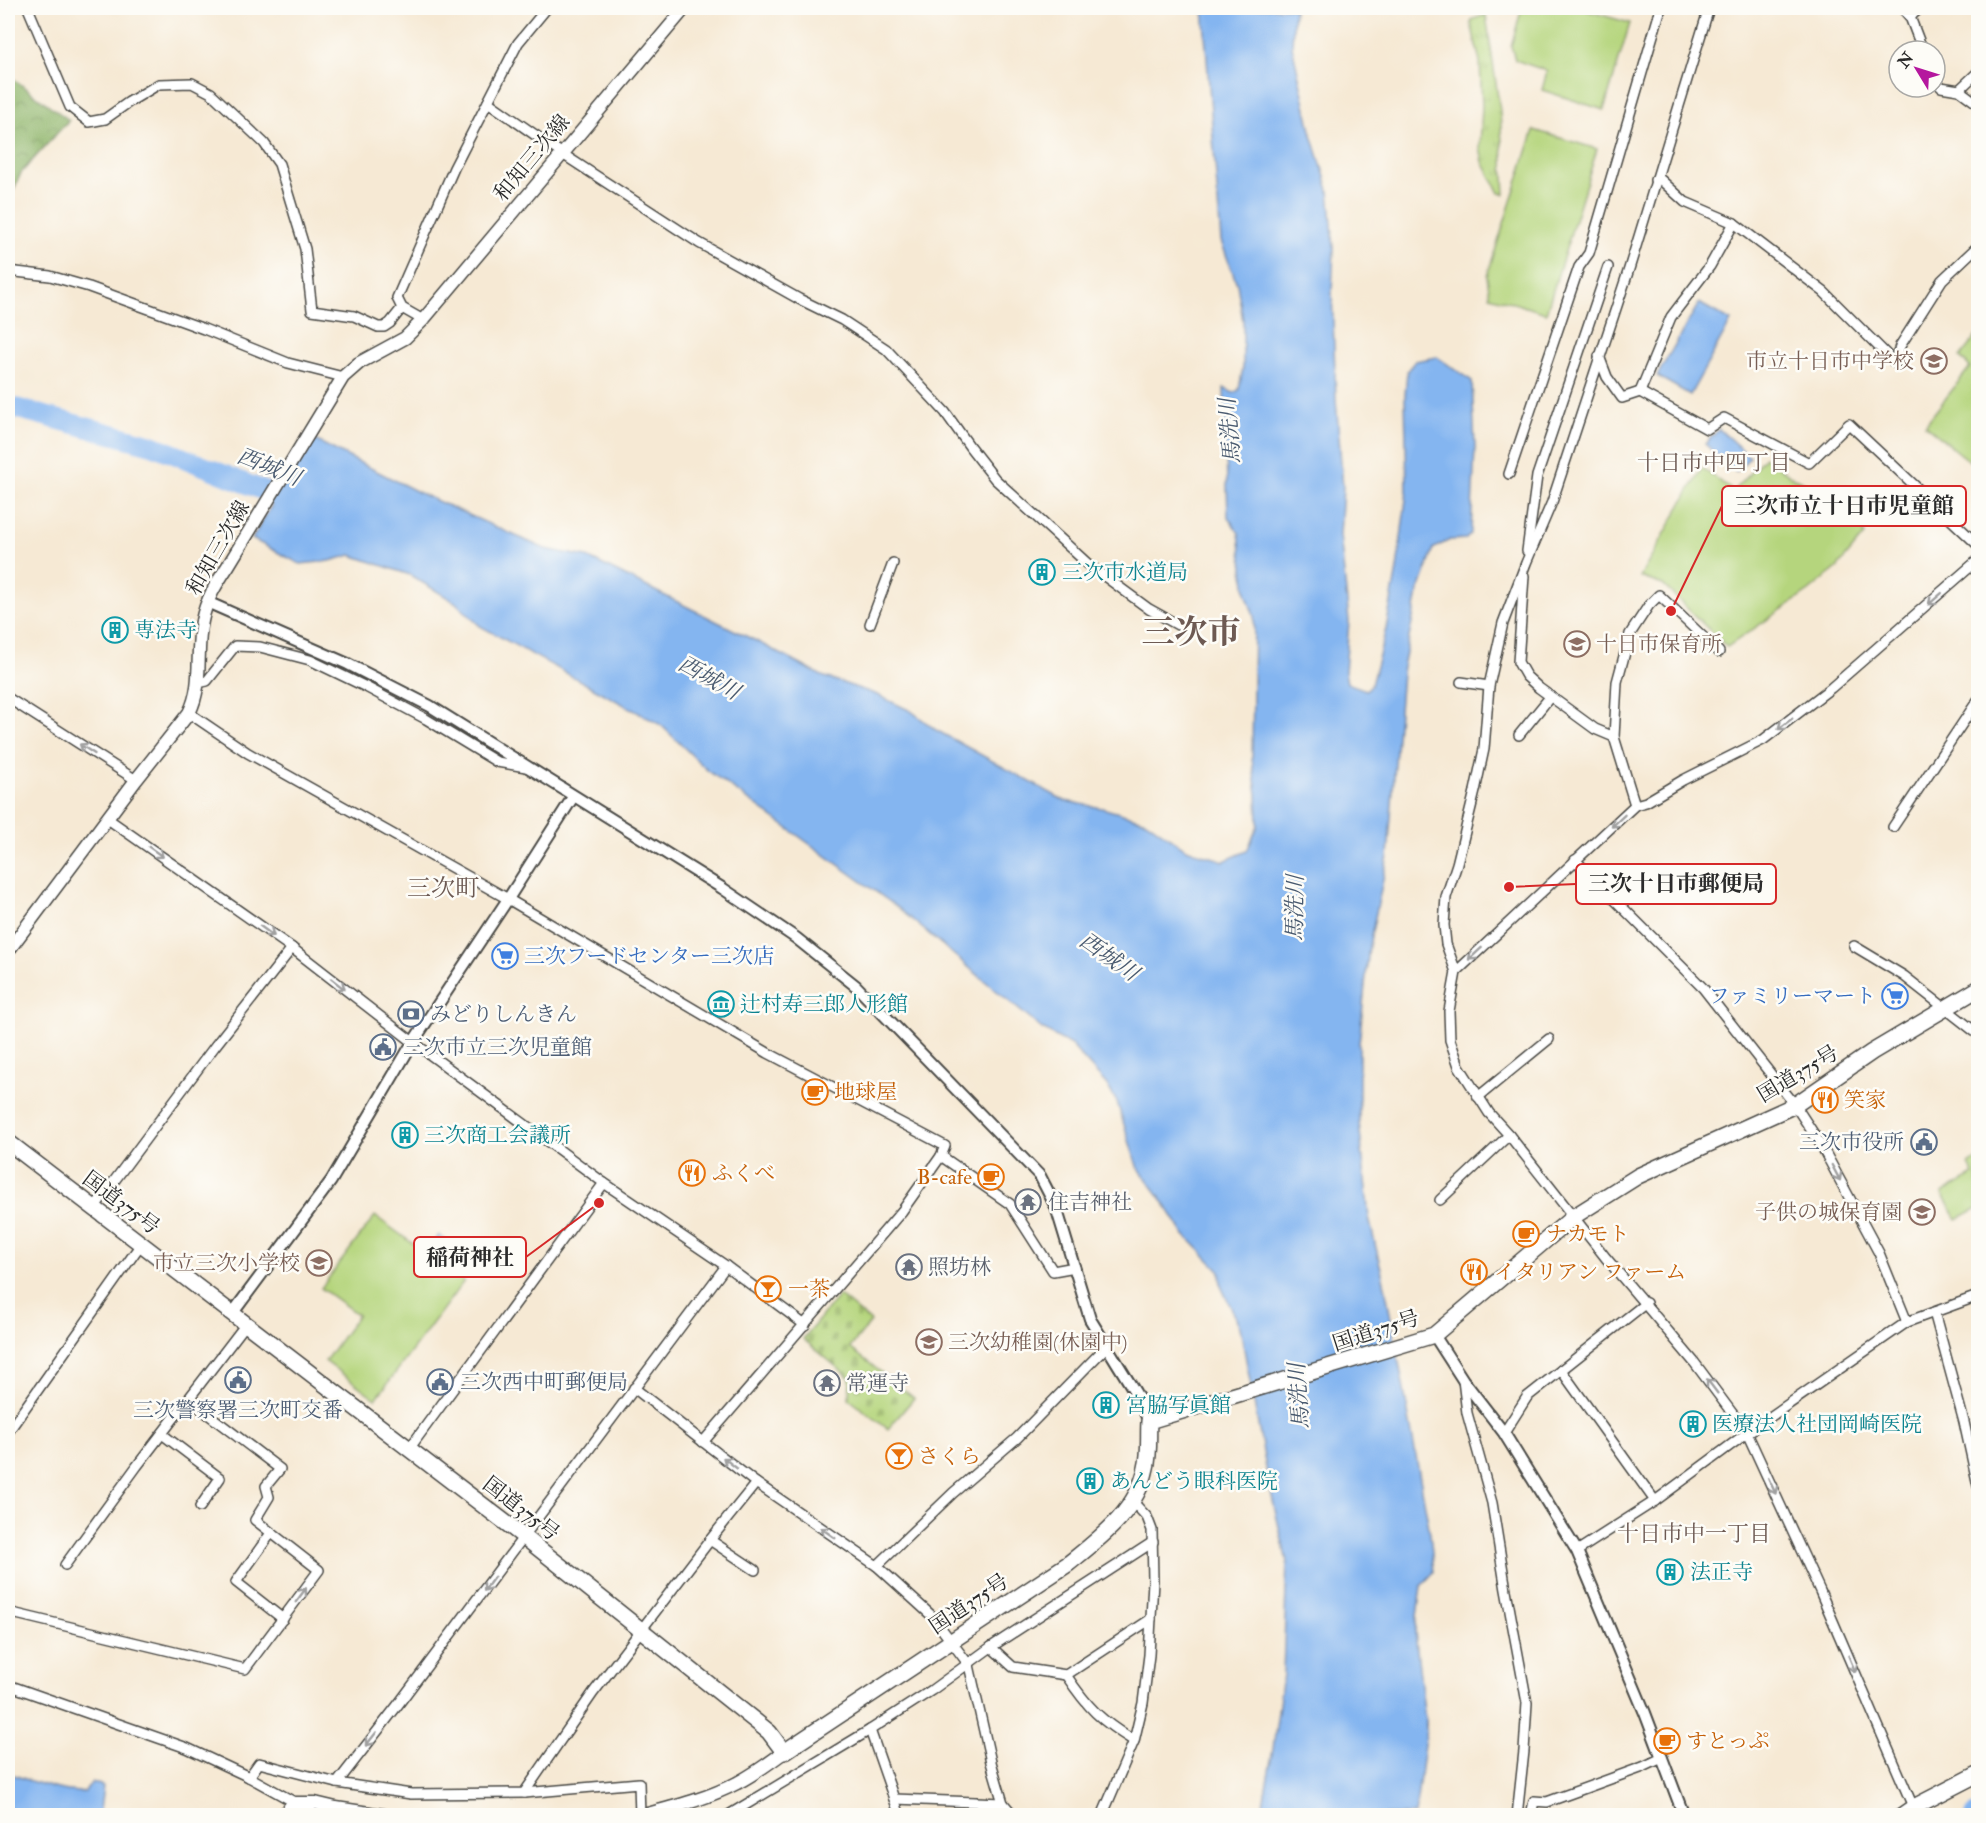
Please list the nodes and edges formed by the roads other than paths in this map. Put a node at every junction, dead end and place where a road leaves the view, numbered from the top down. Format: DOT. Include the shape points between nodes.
graph roads {
  1 [pos="28,8"];
  2 [pos="547,8"];
  3 [pos="685,8"];
  4 [pos="1661,8"];
  5 [pos="1709,8"];
  6 [pos="1902,8"];
  7 [pos="1920,8"];
  8 [pos="1910,17"];
  9 [pos="1918,39"];
  10 [pos="1978,72"];
  11 [pos="1947,88"];
  12 [pos="1959,90"];
  13 [pos="488,102"];
  14 [pos="1978,104"];
  15 [pos="561,153"];
  16 [pos="1655,180"];
  17 [pos="1734,223"];
  18 [pos="1978,246"];
  19 [pos="1608,267"];
  20 [pos="8,271"];
  21 [pos="402,308"];
  22 [pos="423,320"];
  23 [pos="1599,356"];
  24 [pos="343,377"];
  25 [pos="1640,392"];
  26 [pos="1509,474"];
  27 [pos="1978,545"];
  28 [pos="1978,560"];
  29 [pos="893,563"];
  30 [pos="1525,567"];
  31 [pos="1971,567"];
  32 [pos="1978,575"];
  33 [pos="207,602"];
  34 [pos="870,624"];
  35 [pos="1187,626"];
  36 [pos="1719,652"];
  37 [pos="1461,682"];
  38 [pos="198,683"];
  39 [pos="1489,686"];
  40 [pos="1550,697"];
  41 [pos="8,698"];
  42 [pos="1978,700"];
  43 [pos="189,713"];
  44 [pos="1519,735"];
  45 [pos="1614,737"];
  46 [pos="528,767"];
  47 [pos="136,780"];
  48 [pos="573,797"];
  49 [pos="1635,806"];
  50 [pos="108,819"];
  51 [pos="1893,827"];
  52 [pos="1575,860"];
  53 [pos="508,899"];
  54 [pos="1854,945"];
  55 [pos="292,948"];
  56 [pos="8,951"];
  57 [pos="1455,972"];
  58 [pos="1978,989"];
  59 [pos="1947,1010"];
  60 [pos="1978,1034"];
  61 [pos="1548,1039"];
  62 [pos="413,1042"];
  63 [pos="1478,1096"];
  64 [pos="1795,1105"];
  65 [pos="1509,1135"];
  66 [pos="8,1142"];
  67 [pos="941,1156"];
  68 [pos="604,1183"];
  69 [pos="1440,1200"];
  70 [pos="94,1208"];
  71 [pos="1573,1217"];
  72 [pos="141,1244"];
  73 [pos="726,1266"];
  74 [pos="1075,1267"];
  75 [pos="1978,1296"];
  76 [pos="1646,1303"];
  77 [pos="1934,1312"];
  78 [pos="232,1314"];
  79 [pos="1908,1322"];
  80 [pos="246,1324"];
  81 [pos="805,1325"];
  82 [pos="1434,1335"];
  83 [pos="1106,1347"];
  84 [pos="1561,1370"];
  85 [pos="1463,1380"];
  86 [pos="634,1388"];
  87 [pos="188,1400"];
  88 [pos="1149,1420"];
  89 [pos="8,1432"];
  90 [pos="1504,1432"];
  91 [pos="1747,1433"];
  92 [pos="162,1434"];
  93 [pos="703,1442"];
  94 [pos="409,1449"];
  95 [pos="756,1483"];
  96 [pos="1978,1486"];
  97 [pos="1656,1501"];
  98 [pos="1132,1502"];
  99 [pos="200,1507"];
  100 [pos="271,1533"];
  101 [pos="523,1536"];
  102 [pos="710,1540"];
  103 [pos="1153,1542"];
  104 [pos="1577,1551"];
  105 [pos="65,1565"];
  106 [pos="877,1566"];
  107 [pos="755,1570"];
  108 [pos="8,1612"];
  109 [pos="283,1619"];
  110 [pos="1151,1619"];
  111 [pos="642,1630"];
  112 [pos="951,1641"];
  113 [pos="991,1647"];
  114 [pos="969,1665"];
  115 [pos="1066,1675"];
  116 [pos="8,1685"];
  117 [pos="870,1730"];
  118 [pos="1134,1741"];
  119 [pos="784,1752"];
  120 [pos="1662,1758"];
  121 [pos="1978,1774"];
  122 [pos="249,1777"];
  123 [pos="337,1783"];
  124 [pos="524,1793"];
  125 [pos="894,1799"];
  126 [pos="296,1803"];
  127 [pos="1003,1803"];
  128 [pos="1911,1813"];
  129 [pos="283,1815"];
  130 [pos="389,1815"];
  131 [pos="640,1815"];
  132 [pos="727,1815"];
  133 [pos="900,1815"];
  134 [pos="1014,1815"];
  135 [pos="1102,1815"];
  136 [pos="1517,1815"];
  137 [pos="1531,1815"];
  138 [pos="1684,1815"];
  1 -- 21 [label="street" via="70,107 89,122 105,119 159,84 192,83 211,93 264,143 279,164 302,238 312,310 354,316 384,327"];
  2 -- 13 [label="street" via="518,43"];
  3 -- 15 [label="main road, 和知三次線"];
  4 -- 26 [label="street" via="1589,253 1579,267"];
  5 -- 16 [label="street"];
  6 -- 8 [label="street"];
  7 -- 8 [label="street"];
  8 -- 9 [label="street"];
  10 -- 12 [label="street"];
  11 -- 12 [label="street"];
  12 -- 14 [label="street"];
  13 -- 15 [label="street"];
  13 -- 21 [label="street" via="454,168 397,298"];
  15 -- 22 [label="main road, 和知三次線"];
  15 -- 35 [label="street" via="699,243 842,320 886,349 945,412 995,478 1071,549 1149,609"];
  16 -- 17 [label="street" via="1661,180 1685,202"];
  16 -- 23 [label="street"];
  17 -- 18 [label="street" via="1824,292 1895,363 1900,346 1942,280"];
  17 -- 25 [label="street" via="1710,266 1671,317"];
  19 -- 30 [label="street" via="1537,476"];
  20 -- 24 [label="street" via="50,276 100,291 288,363"];
  21 -- 22 [label="street"];
  22 -- 24 [label="main road, 和知三次線" via="405,338 358,363"];
  23 -- 25 [label="street" via="1607,377 1622,398"];
  23 -- 30 [label="street" via="1552,502"];
  24 -- 33 [label="main road, 和知三次線"];
  25 -- 27 [label="street" via="1707,429 1724,418 1809,463 1849,424"];
  28 -- 31 [label="street"];
  29 -- 34 [label="street"];
  30 -- 39 [label="street" via="1503,623"];
  30 -- 40 [label="street" via="1518,662 1526,676"];
  31 -- 32 [label="street"];
  31 -- 49 [label="street, one-way" via="1832,688 1763,740"];
  33 -- 38 [label="main road, 和知三次線" via="200,636"];
  33 -- 46 [label="street" via="348,664 430,706"];
  36 -- 45 [label="street" via="1659,595 1630,634 1623,655 1617,682"];
  37 -- 39 [label="street"];
  38 -- 43 [label="main road, 和知三次線"];
  38 -- 46 [label="street" via="207,681 235,646 260,647 310,660 426,719 497,762"];
  39 -- 57 [label="street" via="1484,749 1446,897 1446,944"];
  40 -- 44 [label="street"];
  40 -- 45 [label="street" via="1595,729"];
  47 -- 41 [label="street, one-way"];
  42 -- 51 [label="street"];
  43 -- 47 [label="main road, 和知三次線"];
  43 -- 53 [label="street" via="248,753"];
  45 -- 49 [label="street"];
  46 -- 48 [label="street"];
  47 -- 50 [label="main road, 和知三次線"];
  48 -- 53 [label="street"];
  48 -- 74 [label="street" via="731,894 796,938 856,986 1040,1176 1056,1208"];
  49 -- 52 [label="street, one-way"];
  50 -- 55 [label="street, one-way"];
  50 -- 56 [label="main road, 和知三次線"];
  52 -- 57 [label="street, one-way"];
  52 -- 64 [label="street" via="1703,988"];
  53 -- 62 [label="street"];
  53 -- 67 [label="street" via="768,1053 945,1146"];
  54 -- 59 [label="street" via="1904,975"];
  55 -- 62 [label="street, one-way"];
  55 -- 70 [label="street"];
  57 -- 63 [label="street" via="1449,1011 1450,1041 1459,1066"];
  58 -- 59 [label="highway, 国道375号"];
  59 -- 60 [label="street"];
  59 -- 64 [label="highway, 国道375号" via="1872,1052"];
  61 -- 63 [label="street"];
  62 -- 68 [label="street"];
  62 -- 78 [label="street" via="331,1181"];
  63 -- 65 [label="street"];
  64 -- 71 [label="highway, 国道375号" via="1638,1176"];
  64 -- 79 [label="street, one-way" via="1880,1253"];
  65 -- 69 [label="street"];
  65 -- 71 [label="street"];
  66 -- 70 [label="highway, 国道375号"];
  67 -- 74 [label="street" via="1010,1204 1053,1272"];
  67 -- 81 [label="street" via="902,1211"];
  68 -- 73 [label="street"];
  68 -- 94 [label="street"];
  70 -- 72 [label="highway, 国道375号"];
  71 -- 76 [label="street"];
  71 -- 82 [label="highway, 国道375号"];
  72 -- 78 [label="highway, 国道375号"];
  72 -- 89 [label="street"];
  73 -- 81 [label="street"];
  73 -- 86 [label="street"];
  74 -- 83 [label="street" via="1090,1319"];
  75 -- 77 [label="street"];
  76 -- 84 [label="street"];
  91 -- 76 [label="street, one-way"];
  77 -- 79 [label="street"];
  77 -- 96 [label="street"];
  78 -- 80 [label="highway, 国道375号"];
  79 -- 91 [label="street"];
  80 -- 87 [label="street"];
  80 -- 94 [label="highway, 国道375号"];
  81 -- 93 [label="street"];
  82 -- 85 [label="street"];
  82 -- 88 [label="highway, 国道375号"];
  83 -- 88 [label="street"];
  83 -- 106 [label="street" via="1017,1438"];
  84 -- 90 [label="street" via="1527,1397"];
  84 -- 97 [label="street"];
  85 -- 90 [label="street"];
  85 -- 136 [label="street" via="1467,1413 1492,1503 1527,1703"];
  86 -- 93 [label="street"];
  86 -- 101 [label="street"];
  87 -- 92 [label="street"];
  87 -- 100 [label="street" via="280,1469 266,1486 269,1497 255,1520"];
  88 -- 98 [label="highway, 国道375号" via="1146,1468"];
  90 -- 104 [label="street"];
  91 -- 97 [label="street"];
  91 -- 128 [label="street, one-way" via="1820,1591"];
  92 -- 99 [label="street" via="220,1478"];
  92 -- 105 [label="street"];
  95 -- 93 [label="street, one-way"];
  94 -- 101 [label="highway, 国道375号"];
  95 -- 102 [label="street"];
  106 -- 95 [label="street, one-way"];
  97 -- 104 [label="street"];
  98 -- 103 [label="street" via="1147,1517"];
  98 -- 112 [label="highway, 国道375号" via="1105,1534 1068,1564"];
  100 -- 109 [label="street" via="236,1582"];
  109 -- 100 [label="street, one-way" via="319,1570"];
  101 -- 111 [label="highway, 国道375号"];
  101 -- 123 [label="street, one-way"];
  102 -- 107 [label="street"];
  102 -- 111 [label="street"];
  103 -- 110 [label="street"];
  103 -- 113 [label="street"];
  104 -- 120 [label="street"];
  106 -- 112 [label="street" via="932,1616"];
  108 -- 109 [label="street" via="245,1669"];
  110 -- 115 [label="street"];
  110 -- 118 [label="street" via="1143,1702"];
  111 -- 119 [label="highway, 国道375号" via="770,1732"];
  111 -- 124 [label="street"];
  112 -- 114 [label="street"];
  112 -- 119 [label="highway, 国道375号"];
  113 -- 114 [label="street"];
  113 -- 115 [label="street" via="1013,1666"];
  114 -- 117 [label="street"];
  114 -- 127 [label="street"];
  115 -- 118 [label="street" via="1085,1704 1107,1725"];
  116 -- 122 [label="street" via="187,1748"];
  117 -- 125 [label="street"];
  117 -- 132 [label="street"];
  118 -- 135 [label="street"];
  119 -- 131 [label="main road" via="721,1791"];
  120 -- 137 [label="street" via="1547,1802 1534,1801"];
  120 -- 138 [label="street"];
  121 -- 128 [label="highway"];
  122 -- 123 [label="street" via="259,1762"];
  122 -- 126 [label="street"];
  123 -- 124 [label="street" via="411,1794"];
  124 -- 131 [label="street" via="639,1783"];
  125 -- 127 [label="street"];
  125 -- 133 [label="street"];
  126 -- 129 [label="main road"];
  126 -- 130 [label="main road"];
  127 -- 134 [label="street"];
}
